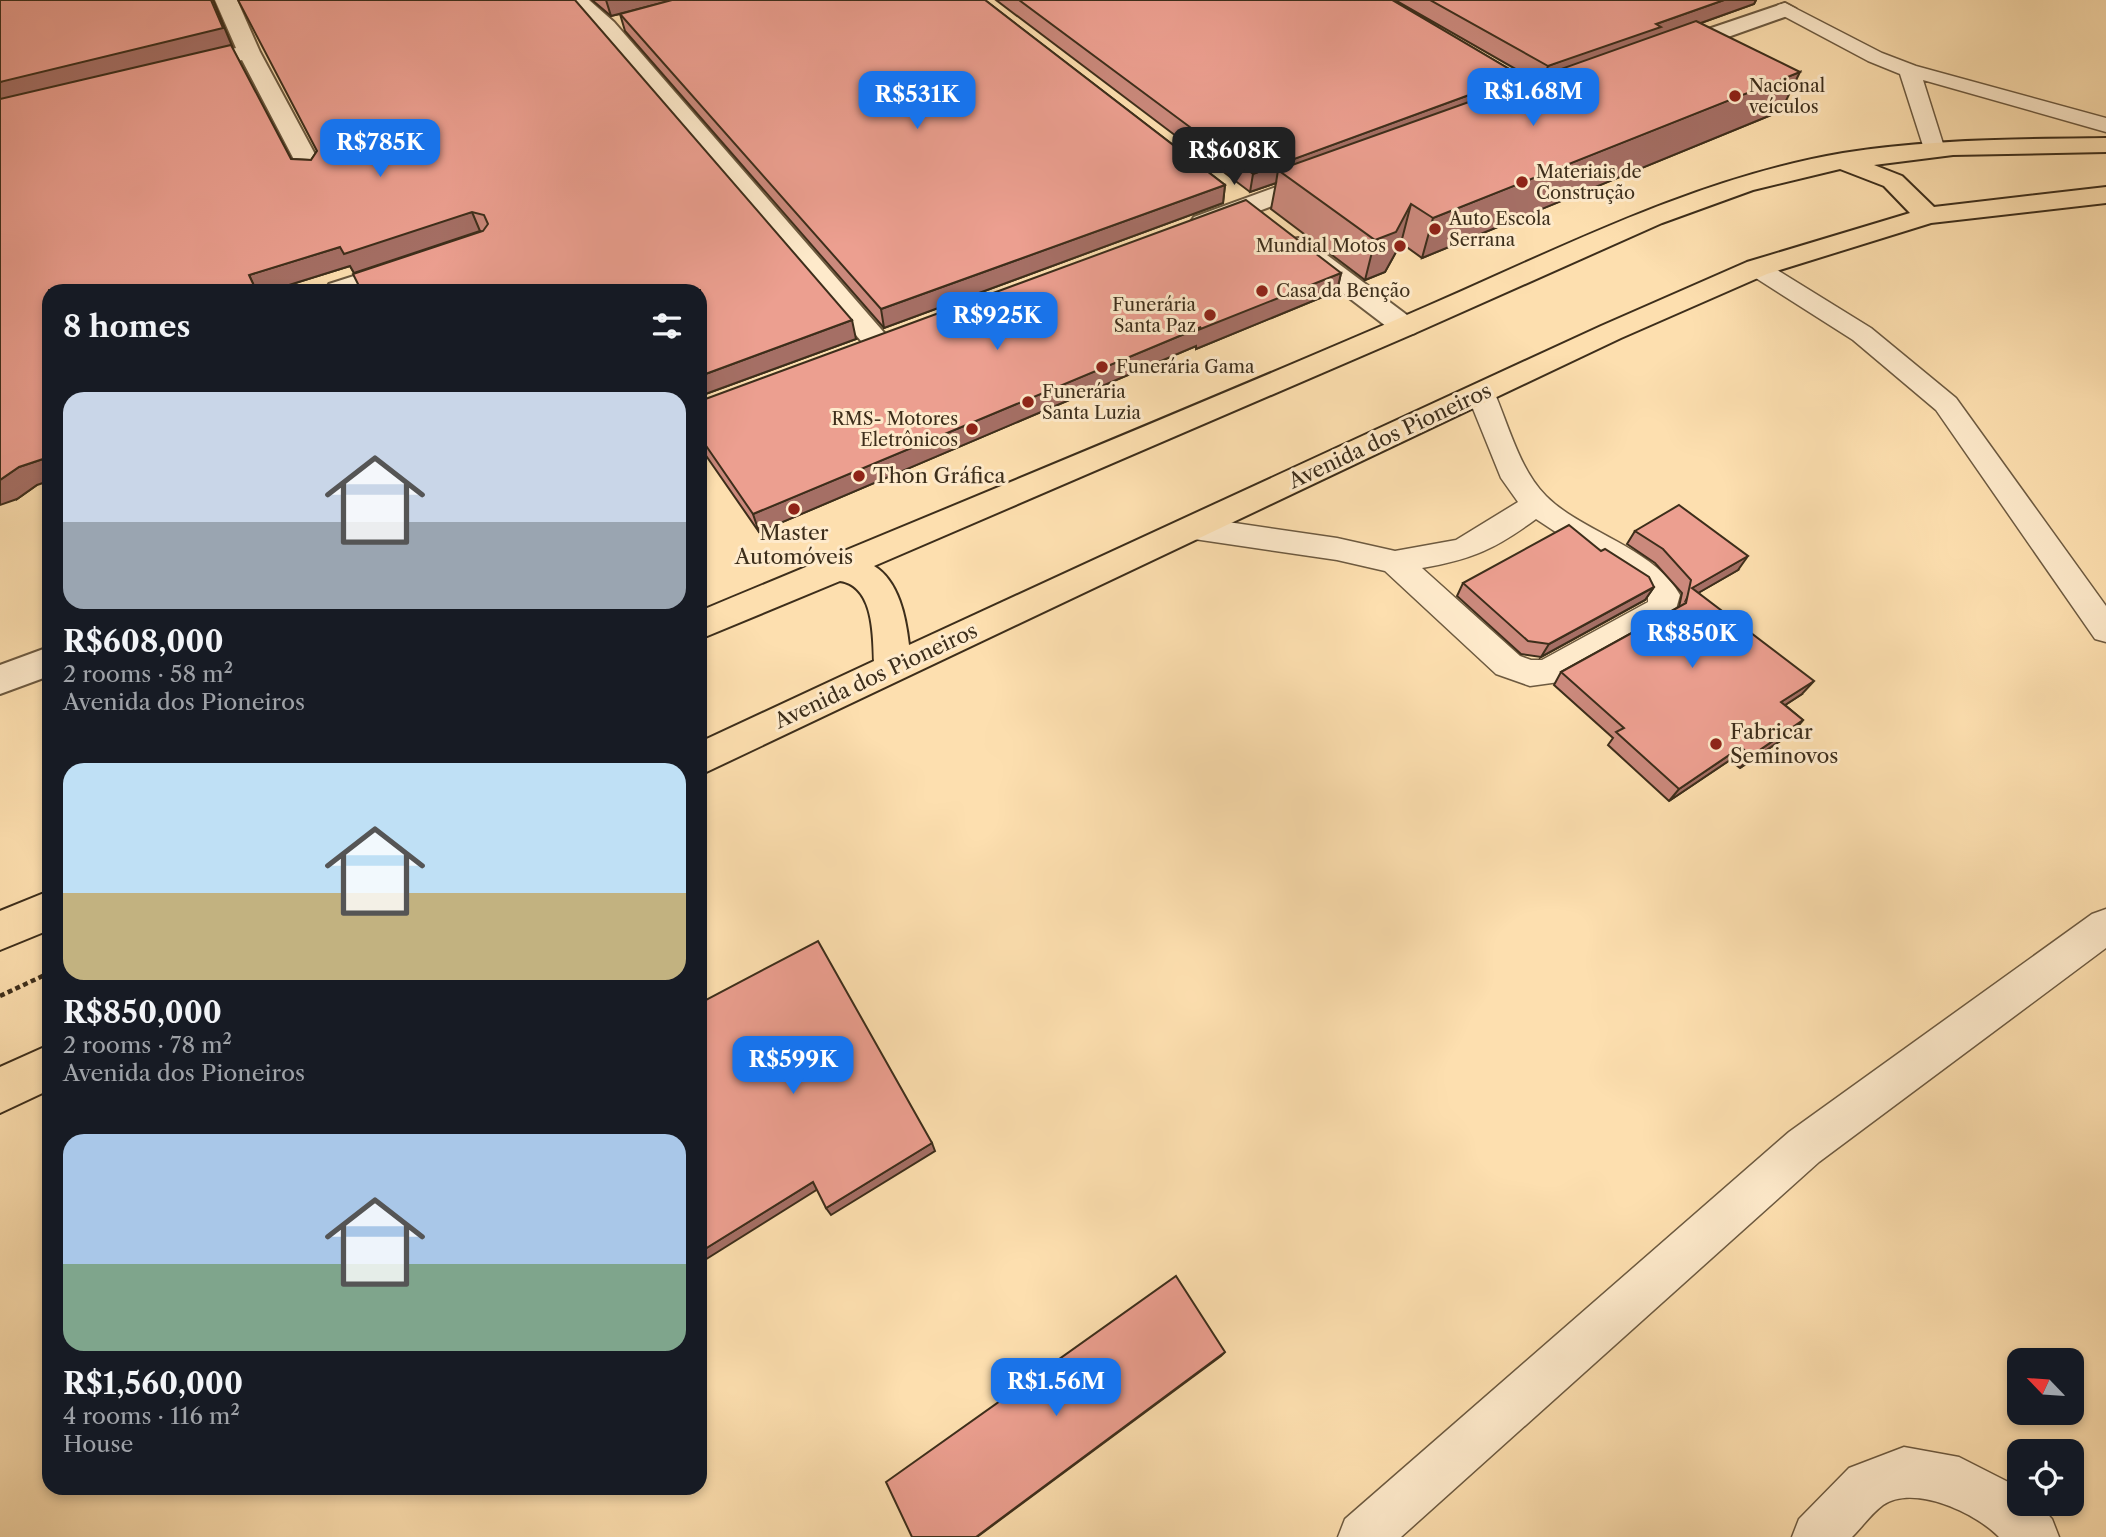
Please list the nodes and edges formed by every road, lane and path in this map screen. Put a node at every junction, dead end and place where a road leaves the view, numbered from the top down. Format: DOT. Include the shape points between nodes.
graph roads {
  1 [pos="226,0"];
  2 [pos="577,0"];
  3 [pos="1776,4"];
  4 [pos="632,20"];
  5 [pos="606,27"];
  6 [pos="249,52"];
  7 [pos="1643,60"];
  8 [pos="1909,70"];
  9 [pos="158,74"];
  10 [pos="2068,113"];
  11 [pos="2106,125"];
  12 [pos="2063,145"];
  13 [pos="2106,145"];
  14 [pos="1934,150"];
  15 [pos="1842,161"];
  16 [pos="1349,169"];
  17 [pos="312,172"];
  18 [pos="1225,191"];
  19 [pos="2106,195"];
  20 [pos="1247,207"];
  21 [pos="1928,216"];
  22 [pos="1183,230"];
  23 [pos="430,259"];
  24 [pos="1757,268"];
  25 [pos="357,284"];
  26 [pos="1405,327"];
  27 [pos="902,333"];
  28 [pos="877,342"];
  29 [pos="851,352"];
  30 [pos="1480,394"];
  31 [pos="1536,504"];
  32 [pos="1194,528"];
  33 [pos="1395,562"];
  34 [pos="834,567"];
  35 [pos="707,623"];
  36 [pos="2106,630"];
  37 [pos="42,664"];
  38 [pos="892,669"];
  39 [pos="0,680"];
  40 [pos="707,756"];
  41 [pos="42,913"];
  42 [pos="2106,926"];
  43 [pos="0,931"];
  44 [pos="42,976"];
  45 [pos="0,996"];
  46 [pos="42,1070"];
  47 [pos="0,1090"];
  48 [pos="1363,1537"];
  49 [pos="1817,1537"];
  50 [pos="2034,1537"];
  1 -- 6 [label="street"];
  2 -- 5 [label="street"];
  3 -- 7 [label="street"];
  3 -- 8 [label="lane" via="1874,57"];
  4 -- 5 [label="street"];
  5 -- 28 [label="street"];
  6 -- 9 [label="street"];
  6 -- 17 [label="street"];
  8 -- 10 [label="lane"];
  8 -- 14 [label="lane"];
  10 -- 11 [label="lane"];
  10 -- 12 [label="lane"];
  12 -- 13 [label="main road"];
  12 -- 14 [label="main road"];
  14 -- 15 [label="main road"];
  15 -- 21 [label="main road" via="1892,181"];
  15 -- 26 [label="main road" via="1745,184 1653,217"];
  16 -- 20 [label="street"];
  18 -- 20 [label="street"];
  19 -- 21 [label="main road, Avenida dos Pioneiros"];
  20 -- 22 [label="street"];
  20 -- 26 [label="street"];
  21 -- 24 [label="main road, Avenida dos Pioneiros"];
  23 -- 25 [label="street"];
  24 -- 30 [label="main road, Avenida dos Pioneiros"];
  24 -- 36 [label="lane" via="1862,334 1946,404"];
  26 -- 34 [label="main road"];
  27 -- 28 [label="street"];
  28 -- 29 [label="street"];
  30 -- 31 [label="lane" via="1516,478"];
  30 -- 32 [label="main road, Avenida dos Pioneiros"];
  31 -- 33 [label="lane" via="1463,550"];
  31 -- 33 [label="lane" via="1653,581 1664,595 1663,608 1547,673 1530,673 1508,665"];
  32 -- 33 [label="lane"];
  32 -- 38 [label="main road, Avenida dos Pioneiros"];
  34 -- 35 [label="main road"];
  34 -- 38 [label="main road" via="857,572 880,594 891,629"];
  37 -- 39 [label="street"];
  38 -- 40 [label="main road, Avenida dos Pioneiros"];
  41 -- 43 [label="main road"];
  42 -- 48 [label="lane" via="1804,1147"];
  44 -- 45 [label="path"];
  46 -- 47 [label="main road"];
  49 -- 50 [label="lane" via="1867,1486 1904,1472 1959,1482 2007,1509"];
}
